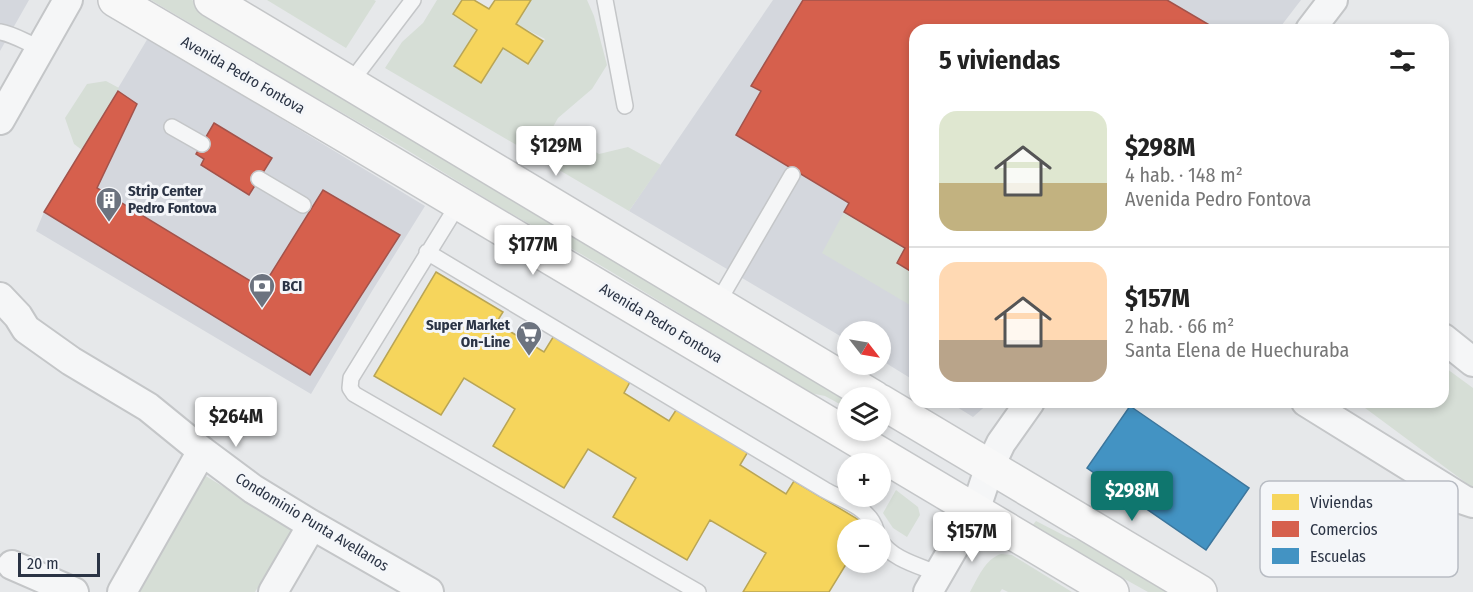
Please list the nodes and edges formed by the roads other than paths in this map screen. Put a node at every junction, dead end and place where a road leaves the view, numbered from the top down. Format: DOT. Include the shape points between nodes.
graph roads {
  1 [pos="68,0"];
  2 [pos="115,0"];
  3 [pos="211,0"];
  4 [pos="413,0"];
  5 [pos="605,0"];
  6 [pos="1333,0"];
  7 [pos="1315,24"];
  8 [pos="0,32"];
  9 [pos="40,48"];
  10 [pos="350,83"];
  11 [pos="625,106"];
  12 [pos="0,120"];
  13 [pos="172,127"];
  14 [pos="202,144"];
  15 [pos="792,175"];
  16 [pos="259,179"];
  17 [pos="459,203"];
  18 [pos="303,205"];
  19 [pos="427,252"];
  20 [pos="0,297"];
  21 [pos="717,303"];
  22 [pos="13,326"];
  23 [pos="1449,343"];
  24 [pos="1473,362"];
  25 [pos="856,387"];
  26 [pos="891,408"];
  27 [pos="1026,408"];
  28 [pos="1316,408"];
  29 [pos="202,451"];
  30 [pos="990,466"];
  31 [pos="1433,481"];
  32 [pos="1458,496"];
  33 [pos="1473,503"];
  34 [pos="975,511"];
  35 [pos="871,519"];
  36 [pos="312,525"];
  37 [pos="891,552"];
  38 [pos="12,565"];
  39 [pos="934,583"];
  40 [pos="74,592"];
  41 [pos="122,592"];
  42 [pos="273,592"];
  43 [pos="429,592"];
  44 [pos="698,592"];
  45 [pos="1112,592"];
  46 [pos="1200,592"];
  1 -- 9 [label="street"];
  2 -- 17 [label="street, Avenida Pedro Fontova"];
  3 -- 10 [label="street"];
  4 -- 10 [label="lane"];
  5 -- 11 [label="lane"];
  6 -- 7 [label="street"];
  8 -- 9 [label="lane"];
  9 -- 12 [label="street"];
  10 -- 21 [label="street"];
  13 -- 14 [label="lane"];
  15 -- 21 [label="lane"];
  16 -- 18 [label="lane"];
  17 -- 19 [label="lane"];
  17 -- 34 [label="street, Avenida Pedro Fontova"];
  19 -- 35 [label="lane" via="866,512"];
  19 -- 44 [label="lane" via="351,378 354,394"];
  20 -- 22 [label="street, Condominio Punta Avellanos" via="18,316"];
  21 -- 25 [label="street"];
  22 -- 29 [label="street, Condominio Punta Avellanos" via="148,407"];
  23 -- 24 [label="street"];
  26 -- 30 [label="street"];
  27 -- 30 [label="street"];
  28 -- 31 [label="street"];
  29 -- 36 [label="street, Condominio Punta Avellanos" via="253,489"];
  29 -- 41 [label="street"];
  30 -- 34 [label="street"];
  30 -- 46 [label="street"];
  32 -- 33 [label="street"];
  34 -- 39 [label="street"];
  34 -- 45 [label="street, Avenida Pedro Fontova"];
  36 -- 42 [label="street"];
  36 -- 43 [label="street, Condominio Punta Avellanos"];
  37 -- 39 [label="lane"];
  38 -- 40 [label="street"];
}
